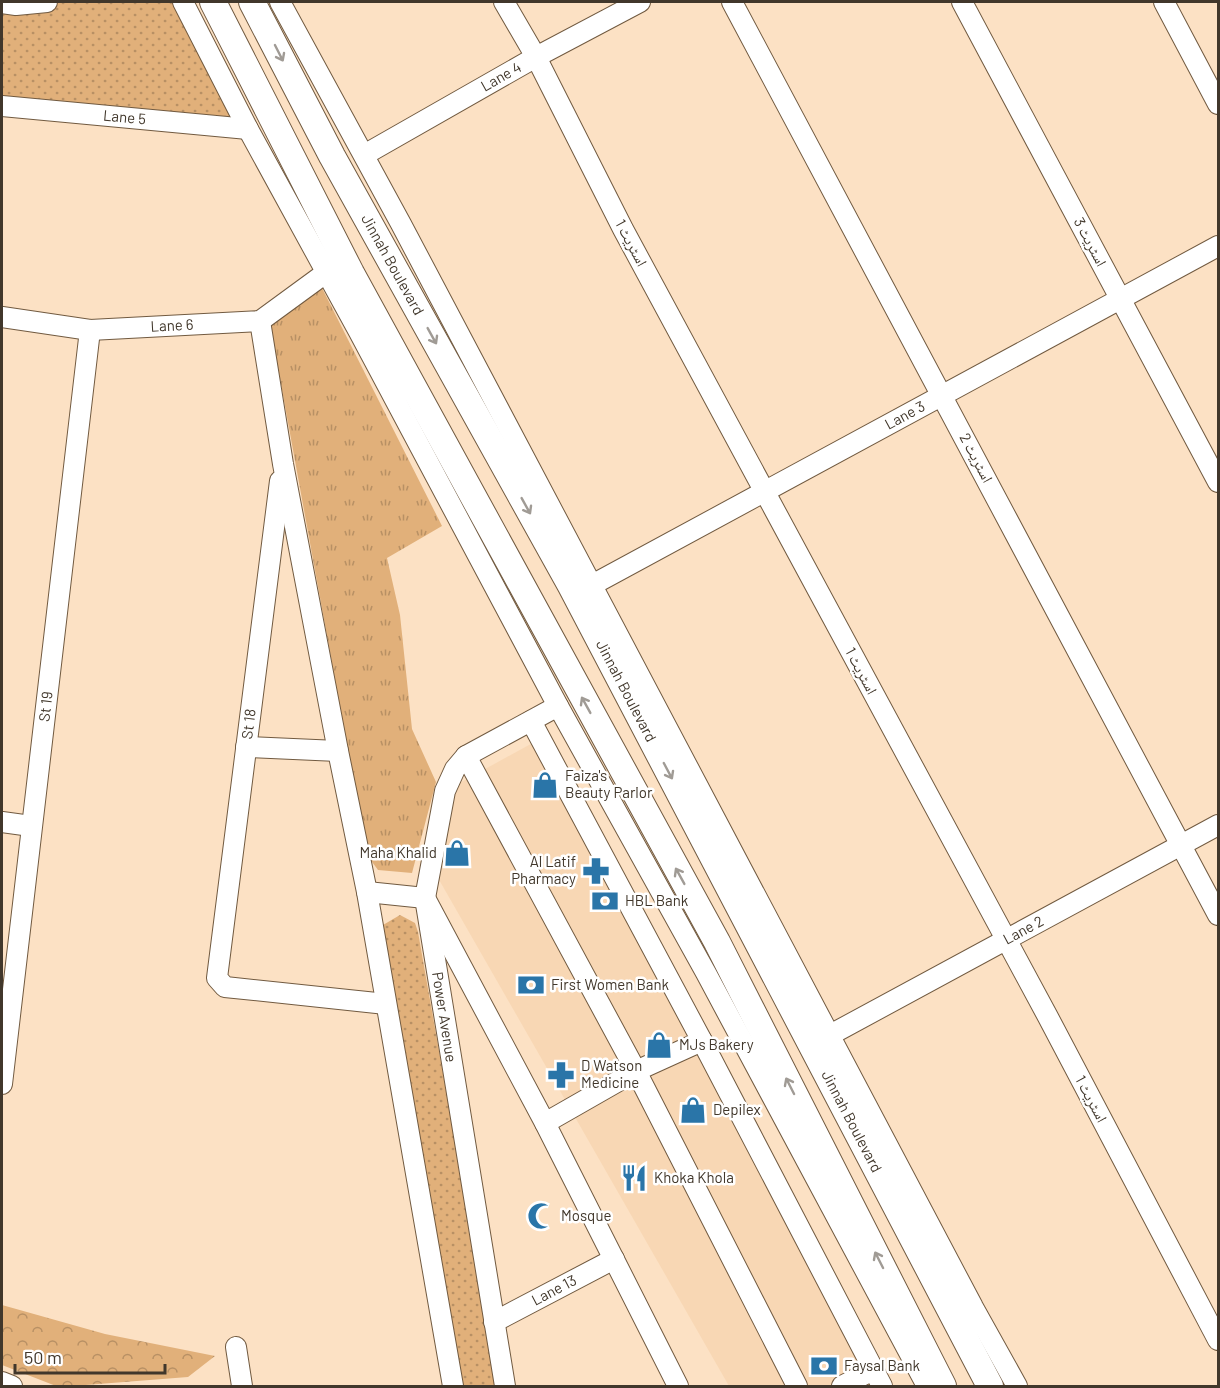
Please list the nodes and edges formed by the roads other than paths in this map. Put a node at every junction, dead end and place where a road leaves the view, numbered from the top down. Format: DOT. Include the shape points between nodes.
graph roads {
  1 [pos="47,2"];
  2 [pos="183,2"];
  3 [pos="213,2"];
  4 [pos="252,2"];
  5 [pos="280,2"];
  6 [pos="504,2"];
  7 [pos="640,2"];
  8 [pos="732,2"];
  9 [pos="962,2"];
  10 [pos="1164,2"];
  11 [pos="2,3"];
  12 [pos="536,57"];
  13 [pos="1218,104"];
  14 [pos="2,106"];
  15 [pos="248,129"];
  16 [pos="364,155"];
  17 [pos="1218,246"];
  18 [pos="327,272"];
  19 [pos="1121,299"];
  20 [pos="2,317"];
  21 [pos="260,321"];
  22 [pos="90,330"];
  23 [pos="943,396"];
  24 [pos="283,464"];
  25 [pos="1218,482"];
  26 [pos="765,492"];
  27 [pos="592,585"];
  28 [pos="558,706"];
  29 [pos="531,721"];
  30 [pos="246,747"];
  31 [pos="338,751"];
  32 [pos="466,756"];
  33 [pos="2,822"];
  34 [pos="1218,825"];
  35 [pos="31,826"];
  36 [pos="1182,845"];
  37 [pos="367,892"];
  38 [pos="425,898"];
  39 [pos="1218,915"];
  40 [pos="1006,940"];
  41 [pos="386,1004"];
  42 [pos="830,1035"];
  43 [pos="702,1041"];
  44 [pos="636,1071"];
  45 [pos="2,1084"];
  46 [pos="545,1124"];
  47 [pos="614,1259"];
  48 [pos="494,1322"];
  49 [pos="1218,1340"];
  50 [pos="236,1347"];
  51 [pos="878,1378"];
  52 [pos="2,1382"];
  53 [pos="12,1386"];
  54 [pos="242,1386"];
  55 [pos="453,1386"];
  56 [pos="505,1386"];
  57 [pos="678,1386"];
  58 [pos="796,1386"];
  59 [pos="842,1386"];
  60 [pos="927,1386"];
  61 [pos="943,1386"];
  62 [pos="990,1386"];
  63 [pos="1017,1386"];
  1 -- 11 [label="street"];
  2 -- 15 [label="street"];
  61 -- 3 [label="street, one-way" via="717,942 357,284"];
  4 -- 62 [label="street, Jinnah Boulevard, one-way" via="576,597"];
  5 -- 16 [label="street"];
  6 -- 12 [label="street, اسٹریٹ 1"];
  7 -- 12 [label="street, Lane 4"];
  8 -- 23 [label="street, اسٹریٹ 2"];
  9 -- 19 [label="street, اسٹریٹ 3"];
  10 -- 13 [label="street"];
  12 -- 16 [label="street, Lane 4"];
  12 -- 26 [label="street, اسٹریٹ 1" via="623,229"];
  14 -- 15 [label="street, Lane 5"];
  15 -- 18 [label="street"];
  16 -- 27 [label="street"];
  17 -- 19 [label="street, Lane 3"];
  18 -- 21 [label="street"];
  18 -- 28 [label="street"];
  19 -- 23 [label="street, Lane 3"];
  19 -- 25 [label="street, اسٹریٹ 3"];
  20 -- 22 [label="street, Lane 6"];
  21 -- 22 [label="street, Lane 6"];
  21 -- 24 [label="street"];
  22 -- 35 [label="street, St 19"];
  23 -- 26 [label="street, Lane 3"];
  23 -- 36 [label="street, اسٹریٹ 2"];
  24 -- 30 [label="street, St 18"];
  24 -- 31 [label="street"];
  26 -- 27 [label="street, Lane 3"];
  26 -- 40 [label="street, اسٹریٹ 1"];
  27 -- 42 [label="street"];
  28 -- 29 [label="street, Power Avenue"];
  28 -- 60 [label="street"];
  29 -- 32 [label="street, Power Avenue"];
  29 -- 43 [label="street"];
  30 -- 31 [label="street"];
  30 -- 41 [label="street, St 18" via="217,978 225,987"];
  31 -- 37 [label="street"];
  32 -- 38 [label="street, Power Avenue" via="445,790"];
  32 -- 44 [label="street"];
  33 -- 35 [label="street"];
  34 -- 36 [label="street, Lane 2"];
  35 -- 45 [label="street, St 19"];
  36 -- 39 [label="street, اسٹریٹ 2"];
  36 -- 40 [label="street, Lane 2"];
  37 -- 38 [label="street"];
  37 -- 41 [label="street"];
  38 -- 46 [label="street"];
  38 -- 48 [label="street, Power Avenue"];
  40 -- 42 [label="street, Lane 2"];
  40 -- 49 [label="street, اسٹریٹ 1"];
  41 -- 55 [label="street"];
  42 -- 63 [label="street"];
  43 -- 44 [label="street"];
  43 -- 51 [label="street"];
  44 -- 46 [label="street"];
  44 -- 58 [label="street"];
  46 -- 47 [label="street"];
  47 -- 48 [label="street, Lane 13"];
  47 -- 57 [label="street"];
  48 -- 56 [label="street, Power Avenue"];
  50 -- 54 [label="street"];
  51 -- 59 [label="street"];
  52 -- 53 [label="street"];
}
